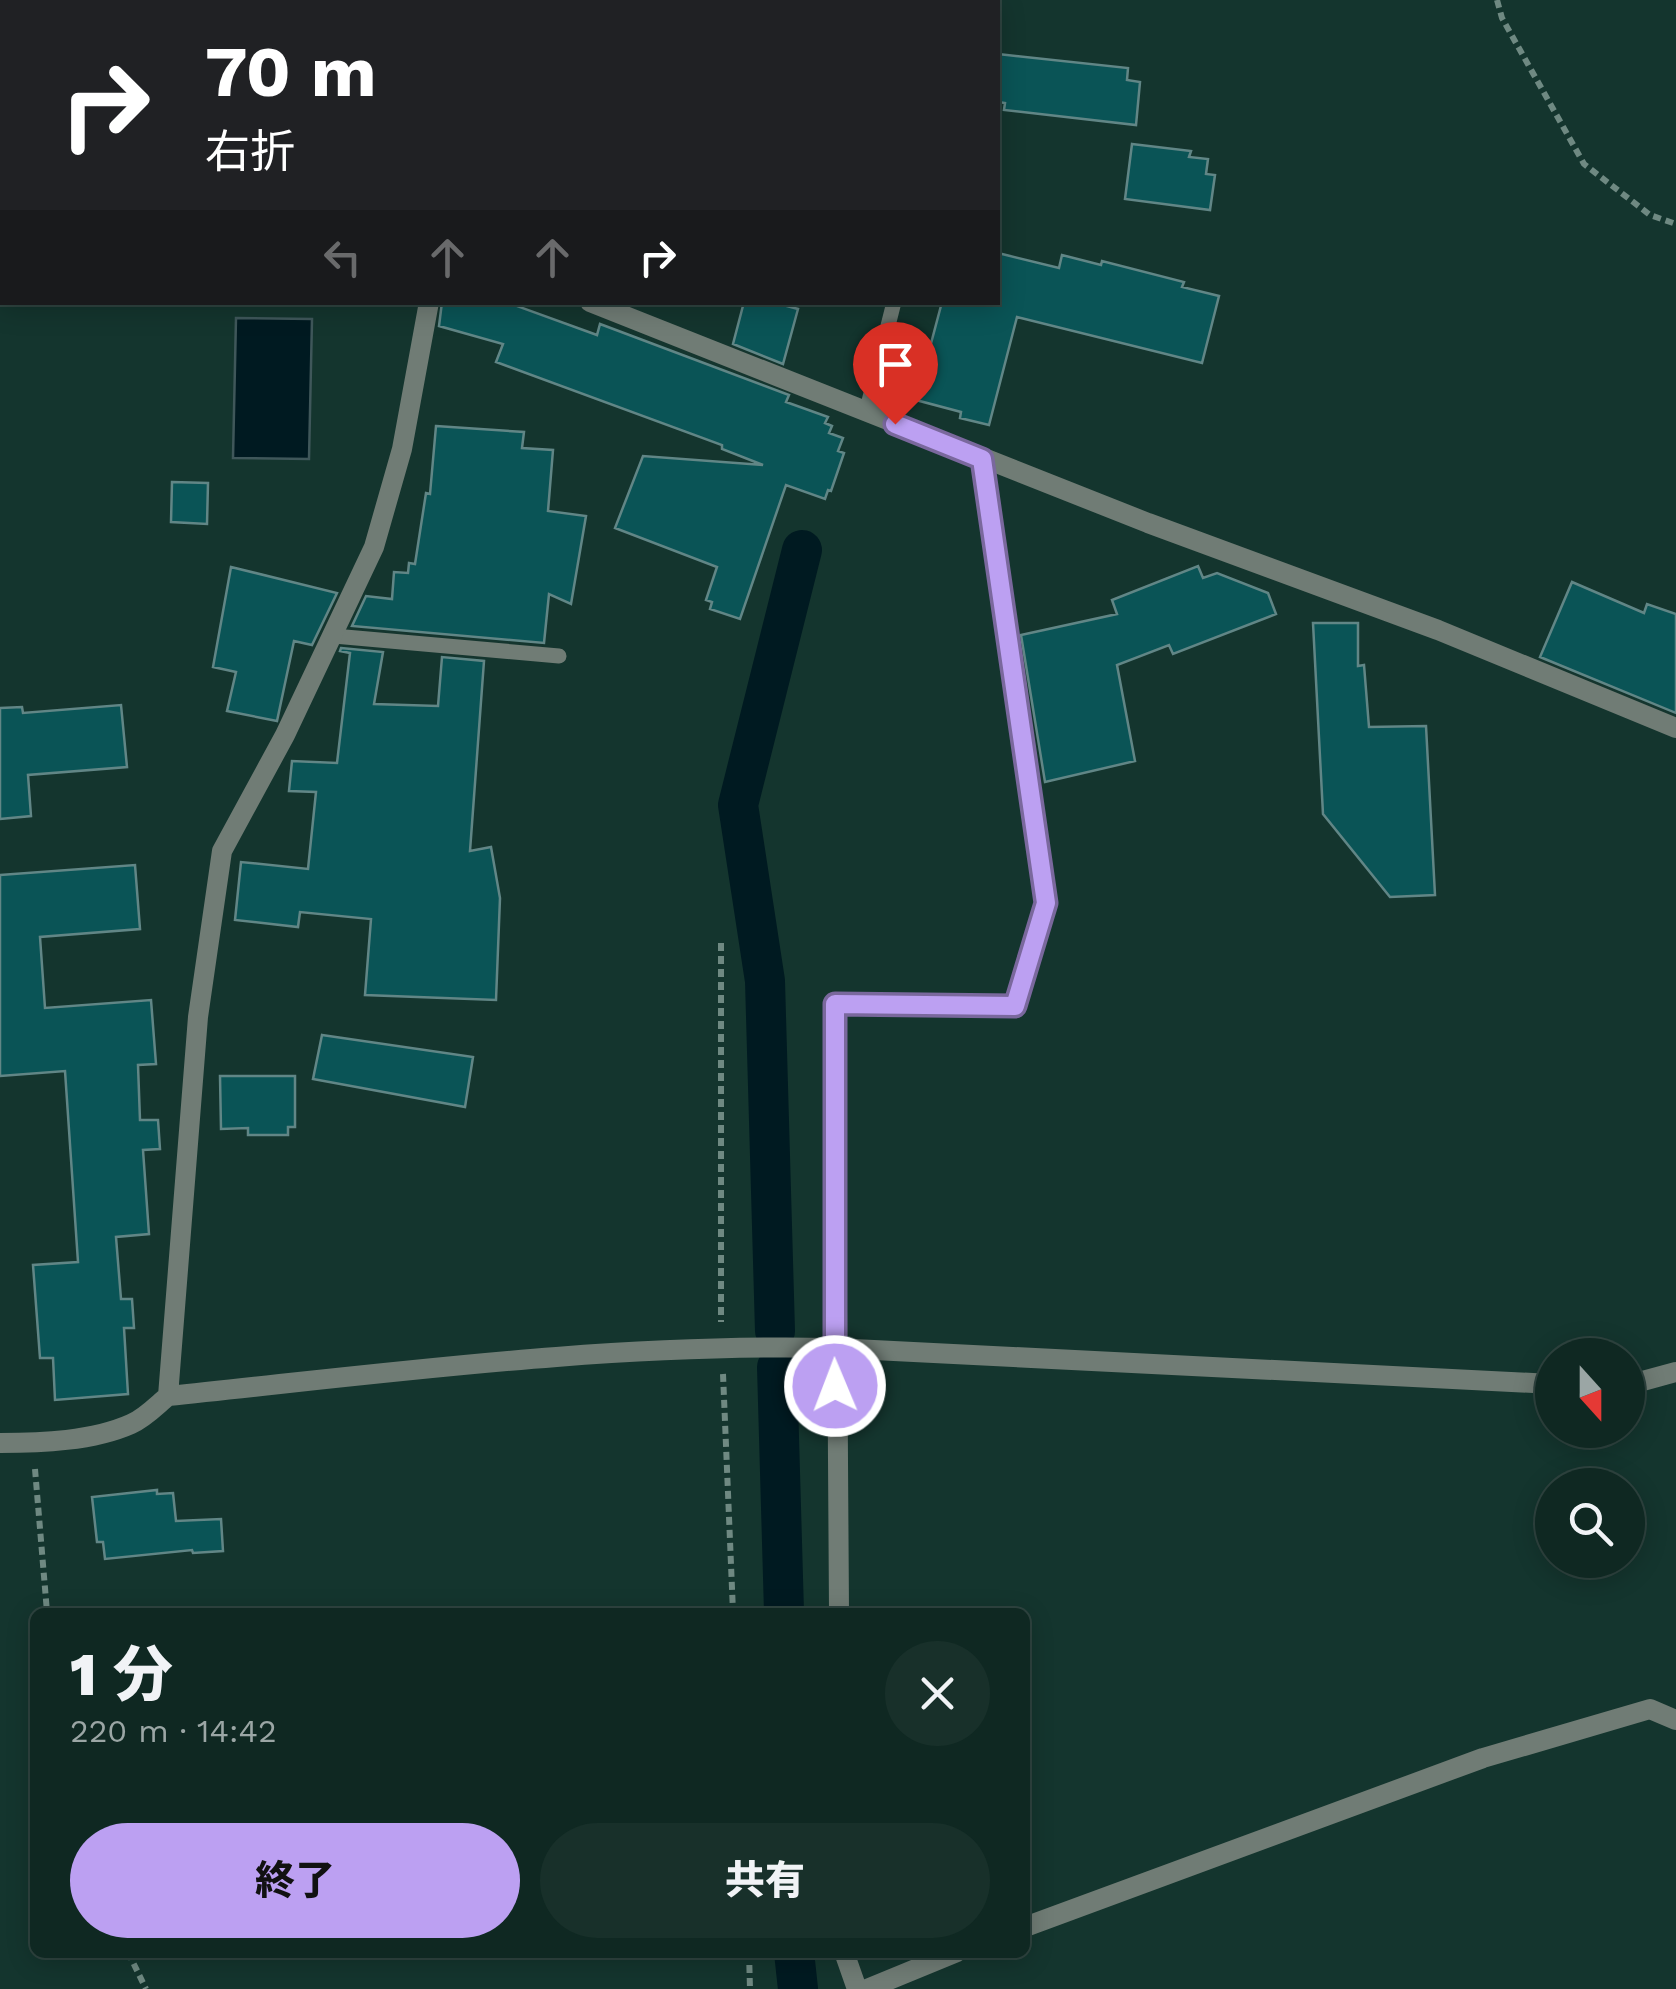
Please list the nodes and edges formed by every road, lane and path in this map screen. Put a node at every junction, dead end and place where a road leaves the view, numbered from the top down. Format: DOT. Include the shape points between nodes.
graph roads {
  1 [pos="1497,0"];
  2 [pos="1676,224"];
  3 [pos="428,305"];
  4 [pos="597,305"];
  5 [pos="893,305"];
  6 [pos="866,413"];
  7 [pos="982,459"];
  8 [pos="334,636"];
  9 [pos="560,656"];
  10 [pos="1676,728"];
  11 [pos="721,943"];
  12 [pos="722,1346"];
  13 [pos="834,1348"];
  14 [pos="1676,1372"];
  15 [pos="1645,1380"];
  16 [pos="1535,1383"];
  17 [pos="168,1396"];
  18 [pos="0,1443"];
  19 [pos="33,1443"];
  20 [pos="47,1608"];
  21 [pos="734,1608"];
  22 [pos="838,1608"];
  23 [pos="1676,1720"];
  24 [pos="1030,1926"];
  25 [pos="131,1958"];
  26 [pos="749,1958"];
  27 [pos="846,1958"];
  28 [pos="943,1958"];
  29 [pos="146,1989"];
  30 [pos="750,1989"];
  31 [pos="857,1989"];
  32 [pos="867,1989"];
  1 -- 2 [label="path" via="1584,164 1650,215"];
  3 -- 8 [label="street" via="391,495"];
  4 -- 6 [label="street"];
  5 -- 6 [label="lane"];
  6 -- 7 [label="street"];
  7 -- 10 [label="street" via="1438,630"];
  7 -- 13 [label="street" via="1046,903 1015,1006 835,1004"];
  8 -- 9 [label="lane"];
  8 -- 17 [label="street" via="222,851 198,1017"];
  11 -- 12 [label="path"];
  12 -- 13 [label="street"];
  12 -- 17 [label="street" via="566,1354"];
  12 -- 21 [label="path"];
  13 -- 16 [label="street"];
  13 -- 22 [label="street"];
  14 -- 15 [label="street"];
  17 -- 19 [label="street" via="135,1423"];
  18 -- 19 [label="street"];
  19 -- 20 [label="path"];
  23 -- 24 [label="street" via="1650,1709 1483,1758"];
  25 -- 29 [label="path"];
  26 -- 30 [label="path"];
  27 -- 31 [label="street"];
  28 -- 32 [label="street"];
}
